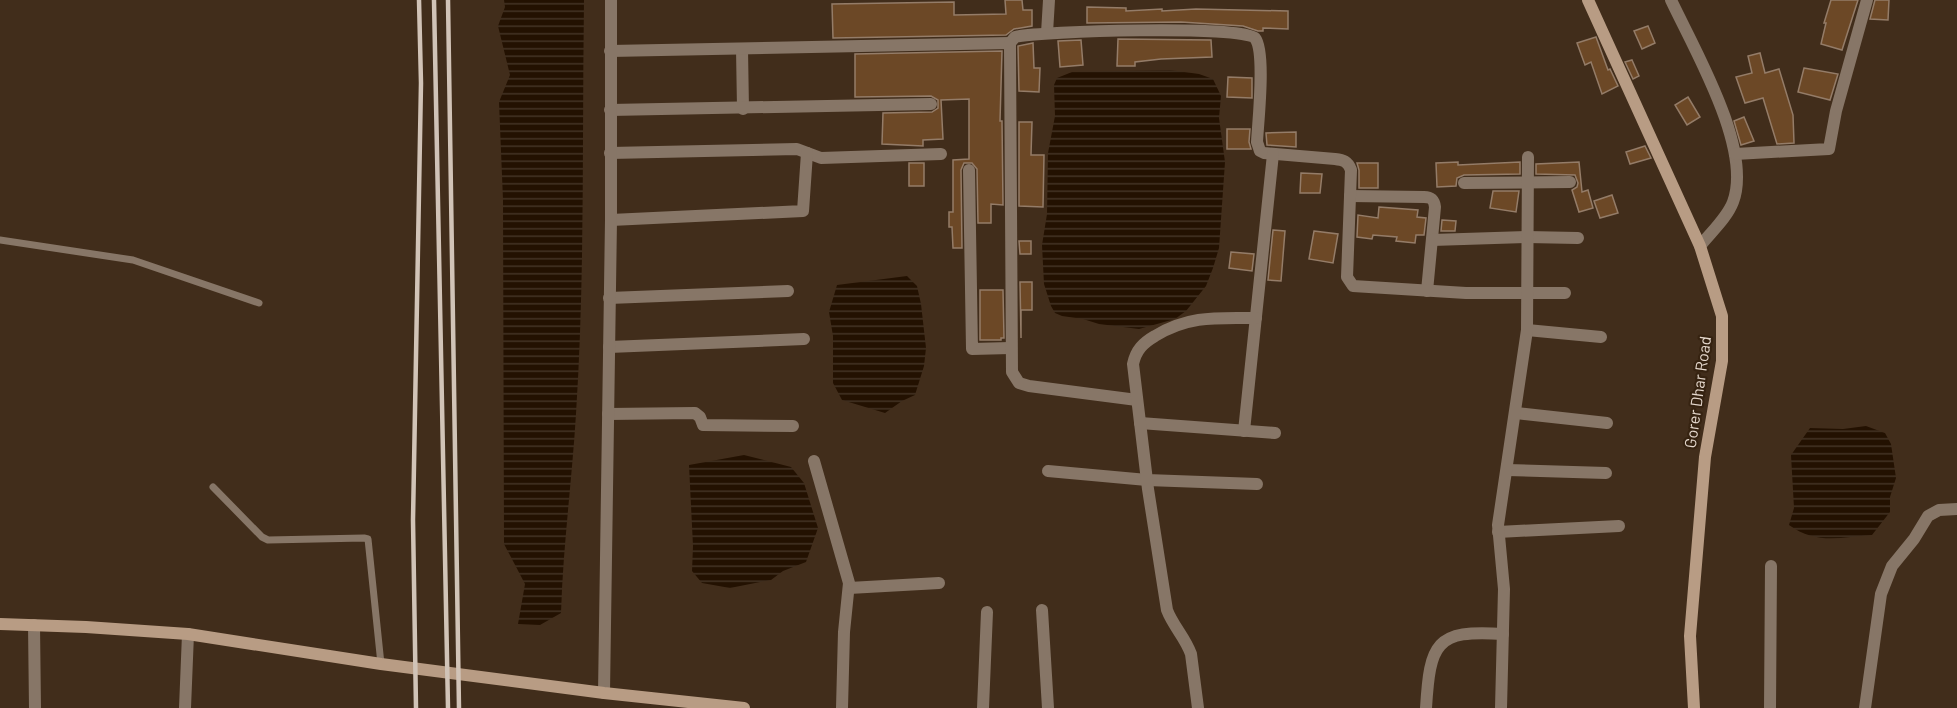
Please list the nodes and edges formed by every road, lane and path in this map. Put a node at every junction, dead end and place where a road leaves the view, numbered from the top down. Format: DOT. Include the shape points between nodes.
graph roads {
  1 [pos="611,0"];
  2 [pos="1049,0"];
  3 [pos="1588,0"];
  4 [pos="1671,0"];
  5 [pos="1867,0"];
  6 [pos="1047,33"];
  7 [pos="1010,43"];
  8 [pos="742,48"];
  9 [pos="610,51"];
  10 [pos="931,104"];
  11 [pos="743,109"];
  12 [pos="610,110"];
  13 [pos="610,153"];
  14 [pos="807,153"];
  15 [pos="941,154"];
  16 [pos="1273,154"];
  17 [pos="1735,154"];
  18 [pos="1528,157"];
  19 [pos="969,170"];
  20 [pos="1570,182"];
  21 [pos="1464,183"];
  22 [pos="1528,184"];
  23 [pos="1350,196"];
  24 [pos="611,220"];
  25 [pos="1527,237"];
  26 [pos="1578,238"];
  27 [pos="0,240"];
  28 [pos="1432,240"];
  29 [pos="1700,246"];
  30 [pos="788,291"];
  31 [pos="1427,291"];
  32 [pos="1528,292"];
  33 [pos="1565,293"];
  34 [pos="609,298"];
  35 [pos="259,303"];
  36 [pos="1256,318"];
  37 [pos="1527,330"];
  38 [pos="1601,337"];
  39 [pos="804,339"];
  40 [pos="609,347"];
  41 [pos="1010,348"];
  42 [pos="1137,399"];
  43 [pos="1516,413"];
  44 [pos="608,414"];
  45 [pos="1140,423"];
  46 [pos="1607,423"];
  47 [pos="793,426"];
  48 [pos="1244,431"];
  49 [pos="1275,433"];
  50 [pos="814,461"];
  51 [pos="1507,470"];
  52 [pos="1048,471"];
  53 [pos="1606,473"];
  54 [pos="1147,480"];
  55 [pos="1257,484"];
  56 [pos="213,487"];
  57 [pos="1957,509"];
  58 [pos="1619,526"];
  59 [pos="1497,532"];
  60 [pos="1771,566"];
  61 [pos="939,583"];
  62 [pos="849,588"];
  63 [pos="1042,610"];
  64 [pos="987,612"];
  65 [pos="0,624"];
  66 [pos="34,625"];
  67 [pos="188,634"];
  68 [pos="1503,634"];
  69 [pos="381,663"];
  70 [pos="604,693"];
  71 [pos="35,708"];
  72 [pos="184,708"];
  73 [pos="744,708"];
  74 [pos="842,708"];
  75 [pos="983,708"];
  76 [pos="1048,708"];
  77 [pos="1198,708"];
  78 [pos="1426,708"];
  79 [pos="1501,708"];
  80 [pos="1694,708"];
  81 [pos="1770,708"];
  82 [pos="1865,708"];
  1 -- 9 [label="street"];
  2 -- 6 [label="street"];
  3 -- 29 [label="street, Gorer Dhar Road"];
  4 -- 17 [label="street" via="1716,96"];
  5 -- 17 [label="street" via="1829,149"];
  6 -- 7 [label="street" via="1015,37"];
  6 -- 16 [label="street" via="1215,31 1251,35 1256,39 1261,64 1258,148"];
  7 -- 8 [label="street"];
  7 -- 41 [label="street"];
  8 -- 9 [label="street"];
  8 -- 11 [label="street"];
  9 -- 12 [label="street"];
  10 -- 11 [label="street"];
  11 -- 12 [label="street"];
  12 -- 13 [label="street"];
  13 -- 14 [label="street" via="797,149"];
  13 -- 24 [label="street"];
  14 -- 15 [label="street" via="821,158"];
  14 -- 24 [label="street" via="803,211"];
  16 -- 23 [label="street" via="1345,161 1351,170"];
  16 -- 36 [label="street"];
  17 -- 29 [label="street" via="1733,201"];
  18 -- 22 [label="street"];
  19 -- 41 [label="street" via="972,349"];
  20 -- 22 [label="street"];
  21 -- 22 [label="street"];
  22 -- 25 [label="street"];
  23 -- 28 [label="street" via="1430,197 1435,204"];
  23 -- 31 [label="street" via="1350,283 1364,288"];
  24 -- 34 [label="street"];
  25 -- 26 [label="street"];
  25 -- 28 [label="street"];
  25 -- 32 [label="street"];
  27 -- 35 [label="lane" via="133,261"];
  28 -- 31 [label="street"];
  29 -- 80 [label="street, Gorer Dhar Road" via="1720,308 1723,338 1705,457 1695,570 1690,636"];
  30 -- 34 [label="street"];
  31 -- 32 [label="street"];
  32 -- 33 [label="street"];
  32 -- 37 [label="street"];
  34 -- 40 [label="street"];
  36 -- 42 [label="street" via="1191,320 1144,342 1135,353 1133,364"];
  36 -- 48 [label="street"];
  37 -- 38 [label="street"];
  37 -- 43 [label="street"];
  39 -- 40 [label="street"];
  40 -- 44 [label="street"];
  41 -- 42 [label="street" via="1012,372 1019,382"];
  42 -- 45 [label="street"];
  43 -- 46 [label="street"];
  43 -- 51 [label="street"];
  44 -- 47 [label="street" via="695,413 704,425"];
  44 -- 70 [label="street"];
  45 -- 48 [label="street"];
  45 -- 54 [label="street"];
  48 -- 49 [label="street"];
  50 -- 62 [label="street"];
  51 -- 53 [label="street"];
  51 -- 59 [label="street"];
  52 -- 54 [label="street"];
  54 -- 55 [label="street"];
  54 -- 77 [label="street" via="1167,610 1191,654"];
  56 -- 69 [label="lane" via="268,540 368,539"];
  57 -- 82 [label="street" via="1939,510 1928,516 1886,578"];
  58 -- 59 [label="street"];
  59 -- 68 [label="street" via="1504,575"];
  60 -- 81 [label="street"];
  61 -- 62 [label="street"];
  62 -- 74 [label="street"];
  63 -- 76 [label="street"];
  64 -- 75 [label="street"];
  65 -- 66 [label="street"];
  66 -- 67 [label="street"];
  66 -- 71 [label="street"];
  67 -- 69 [label="street"];
  67 -- 72 [label="street"];
  68 -- 78 [label="street" via="1467,632 1445,641 1431,661"];
  68 -- 79 [label="street"];
  69 -- 70 [label="street"];
  70 -- 73 [label="street"];
}
